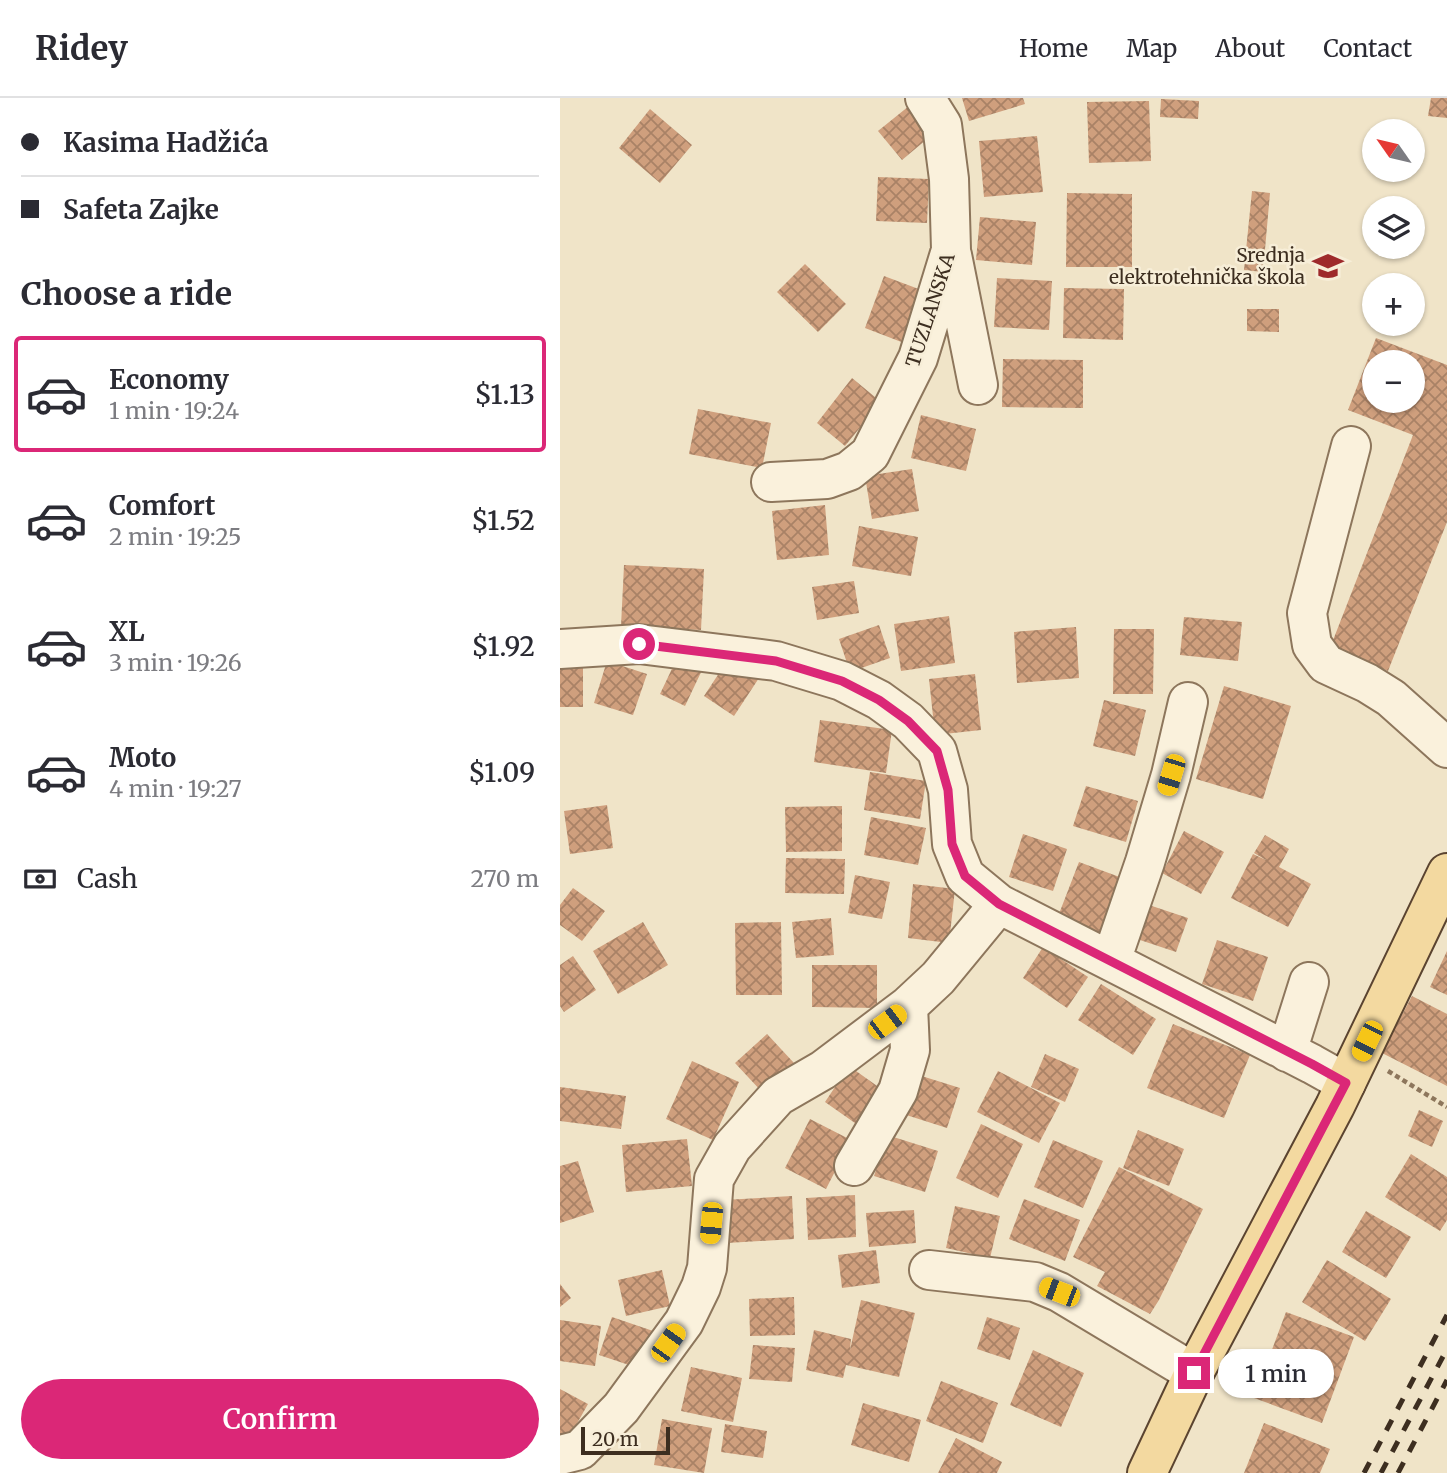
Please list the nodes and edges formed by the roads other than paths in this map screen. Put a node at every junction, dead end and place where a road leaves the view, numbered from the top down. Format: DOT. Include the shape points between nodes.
graph roads {
  1 [pos="925,98"];
  2 [pos="951,250"];
  3 [pos="978,385"];
  4 [pos="1351,446"];
  5 [pos="771,482"];
  6 [pos="560,649"];
  7 [pos="1188,702"];
  8 [pos="1447,748"];
  9 [pos="1447,873"];
  10 [pos="999,904"];
  11 [pos="1111,961"];
  12 [pos="1309,982"];
  13 [pos="908,1006"];
  14 [pos="1287,1052"];
  15 [pos="1346,1083"];
  16 [pos="854,1166"];
  17 [pos="929,1270"];
  18 [pos="1194,1373"];
  19 [pos="560,1455"];
  20 [pos="1147,1473"];
  1 -- 2 [label="street, TUZLANSKA" via="942,125"];
  2 -- 3 [label="street"];
  2 -- 5 [label="street, TUZLANSKA" via="918,358 870,454 849,471 827,479"];
  4 -- 8 [label="street" via="1307,613 1312,645 1326,664 1391,698"];
  6 -- 10 [label="street" via="639,644 776,661 842,681 879,700 937,751 948,790 952,844 965,876"];
  7 -- 11 [label="street" via="1171,775"];
  9 -- 15 [label="main road"];
  10 -- 11 [label="street"];
  10 -- 13 [label="street" via="938,978"];
  11 -- 14 [label="street"];
  12 -- 14 [label="street"];
  13 -- 16 [label="street" via="910,1050 898,1091"];
  13 -- 19 [label="street" via="823,1070 778,1096 732,1147 714,1179 707,1268 684,1322 621,1408 580,1450"];
  14 -- 15 [label="street"];
  15 -- 18 [label="main road"];
  17 -- 18 [label="street" via="1035,1283 1059,1292"];
  18 -- 20 [label="main road"];
}
